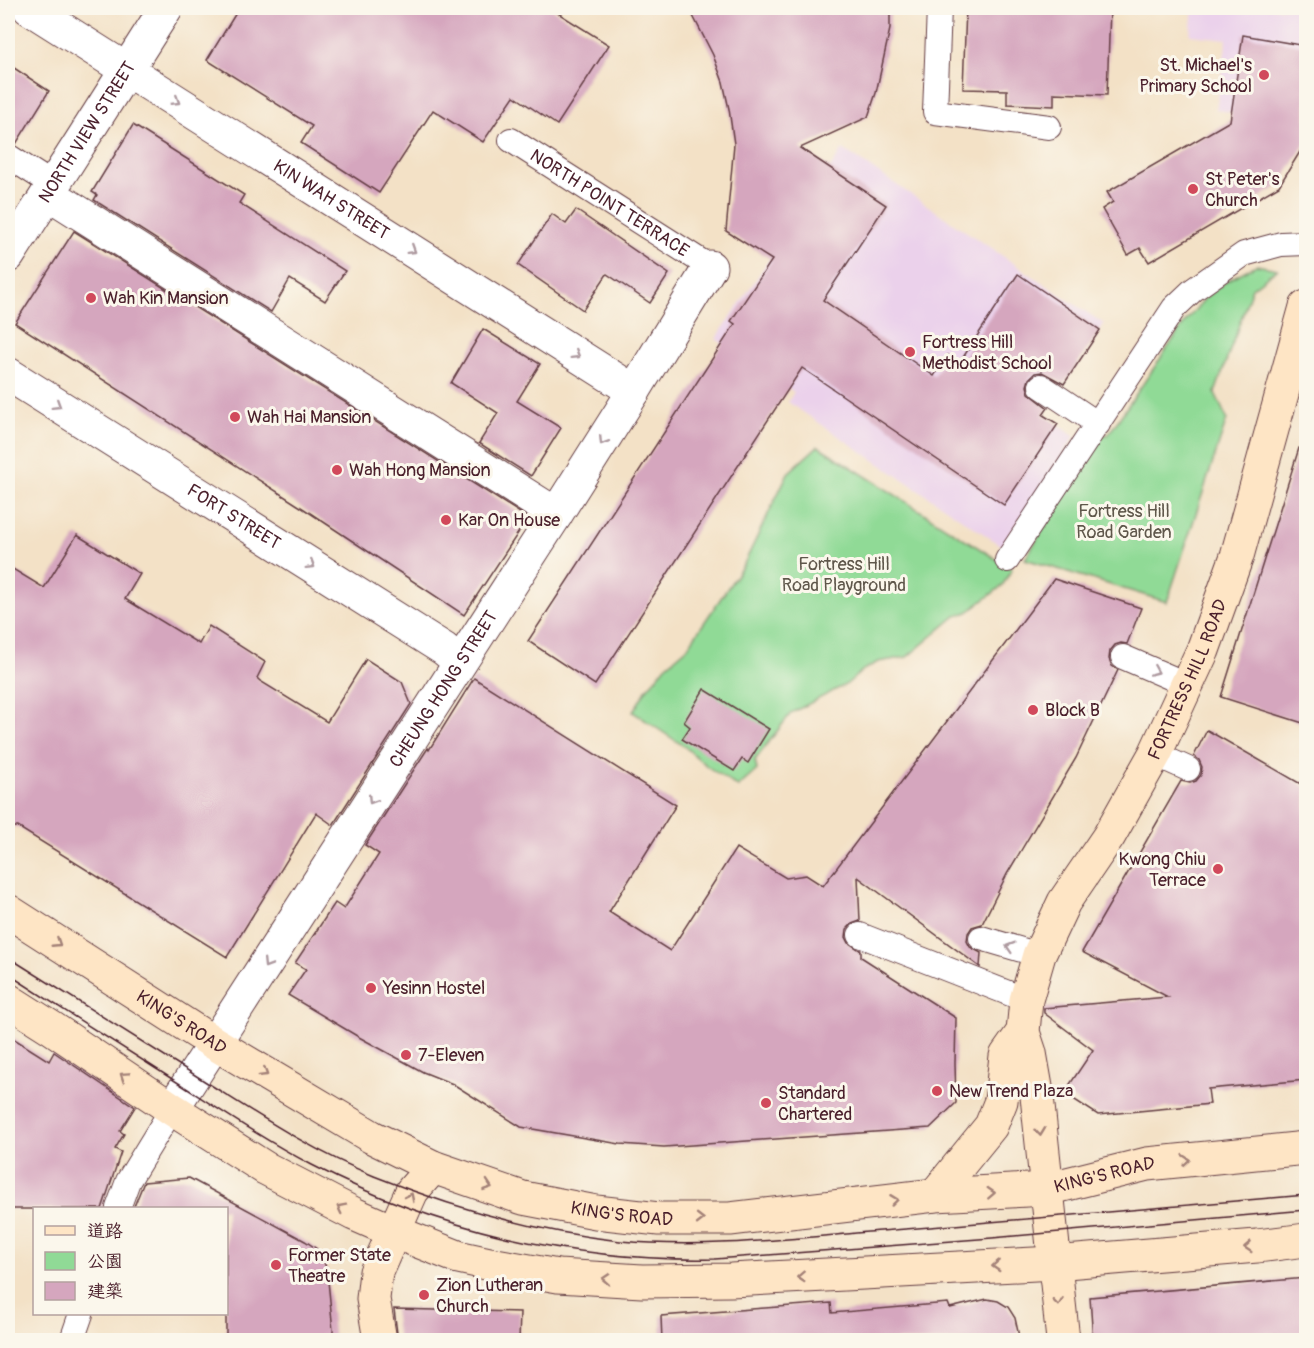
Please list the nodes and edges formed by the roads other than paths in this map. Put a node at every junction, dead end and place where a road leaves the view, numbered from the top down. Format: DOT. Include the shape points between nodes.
graph roads {
  1 [pos="29,8"];
  2 [pos="166,8"];
  3 [pos="939,8"];
  4 [pos="127,69"];
  5 [pos="1049,127"];
  6 [pos="511,140"];
  7 [pos="8,156"];
  8 [pos="51,189"];
  9 [pos="1306,243"];
  10 [pos="8,256"];
  11 [pos="710,267"];
  12 [pos="1306,307"];
  13 [pos="8,374"];
  14 [pos="1041,386"];
  15 [pos="634,391"];
  16 [pos="1098,424"];
  17 [pos="555,516"];
  18 [pos="1007,561"];
  19 [pos="1123,657"];
  20 [pos="460,662"];
  21 [pos="1188,685"];
  22 [pos="1155,754"];
  23 [pos="1188,769"];
  24 [pos="8,911"];
  25 [pos="860,935"];
  26 [pos="981,938"];
  27 [pos="1038,955"];
  28 [pos="8,1000"];
  29 [pos="1026,1000"];
  30 [pos="1023,1032"];
  31 [pos="214,1043"];
  32 [pos="172,1109"];
  33 [pos="1306,1148"];
  34 [pos="433,1167"];
  35 [pos="1047,1190"];
  36 [pos="935,1195"];
  37 [pos="119,1207"];
  38 [pos="394,1232"];
  39 [pos="1306,1240"];
  40 [pos="1054,1263"];
  41 [pos="81,1315"];
  42 [pos="72,1341"];
  43 [pos="380,1341"];
  44 [pos="1063,1341"];
  1 -- 4 [label="street, KIN WAH STREET"];
  2 -- 4 [label="street, NORTH VIEW STREET"];
  3 -- 5 [label="lane" via="935,112"];
  4 -- 8 [label="street, NORTH VIEW STREET"];
  4 -- 15 [label="street, KIN WAH STREET, one-way"];
  6 -- 11 [label="lane, NORTH POINT TERRACE"];
  7 -- 8 [label="lane"];
  8 -- 10 [label="street, NORTH VIEW STREET"];
  8 -- 17 [label="street"];
  9 -- 16 [label="lane" via="1281,244 1244,254 1193,290 1174,308"];
  11 -- 15 [label="street, CHEUNG HONG STREET"];
  12 -- 21 [label="street, FORTRESS HILL ROAD" via="1237,556"];
  13 -- 20 [label="street, FORT STREET, one-way"];
  14 -- 16 [label="lane"];
  15 -- 17 [label="street, CHEUNG HONG STREET, one-way"];
  16 -- 18 [label="lane"];
  17 -- 20 [label="street, CHEUNG HONG STREET"];
  19 -- 21 [label="lane, one-way"];
  20 -- 31 [label="street, CHEUNG HONG STREET, one-way"];
  21 -- 22 [label="street, FORTRESS HILL ROAD"];
  22 -- 23 [label="lane"];
  22 -- 27 [label="street, FORTRESS HILL ROAD" via="1109,836 1064,902"];
  24 -- 31 [label="street, KING'S ROAD, one-way"];
  25 -- 29 [label="lane"];
  27 -- 26 [label="lane, one-way"];
  27 -- 29 [label="street, FORTRESS HILL ROAD"];
  32 -- 28 [label="street, one-way"];
  29 -- 30 [label="street, FORTRESS HILL ROAD"];
  30 -- 35 [label="street, FORTRESS HILL ROAD, one-way" via="1030,1053"];
  30 -- 36 [label="street, FORTRESS HILL ROAD" via="1006,1056 1001,1101 991,1126"];
  31 -- 32 [label="street, CHEUNG HONG STREET"];
  31 -- 34 [label="street, KING'S ROAD, one-way" via="333,1116"];
  32 -- 37 [label="lane" via="128,1181"];
  38 -- 32 [label="street, one-way" via="265,1168"];
  35 -- 33 [label="street, KING'S ROAD, one-way" via="1147,1164"];
  34 -- 36 [label="street, KING'S ROAD, one-way" via="523,1198 659,1219 730,1220"];
  38 -- 34 [label="street, one-way" via="412,1191"];
  36 -- 35 [label="street, KING'S ROAD, one-way"];
  35 -- 40 [label="street, FORTRESS HILL ROAD"];
  40 -- 38 [label="street, one-way" via="642,1281 558,1276 490,1264 458,1257"];
  38 -- 43 [label="street" via="376,1272 373,1299"];
  39 -- 40 [label="street, one-way"];
  40 -- 44 [label="street, FORTRESS HILL ROAD, one-way"];
  41 -- 42 [label="lane"];
}
